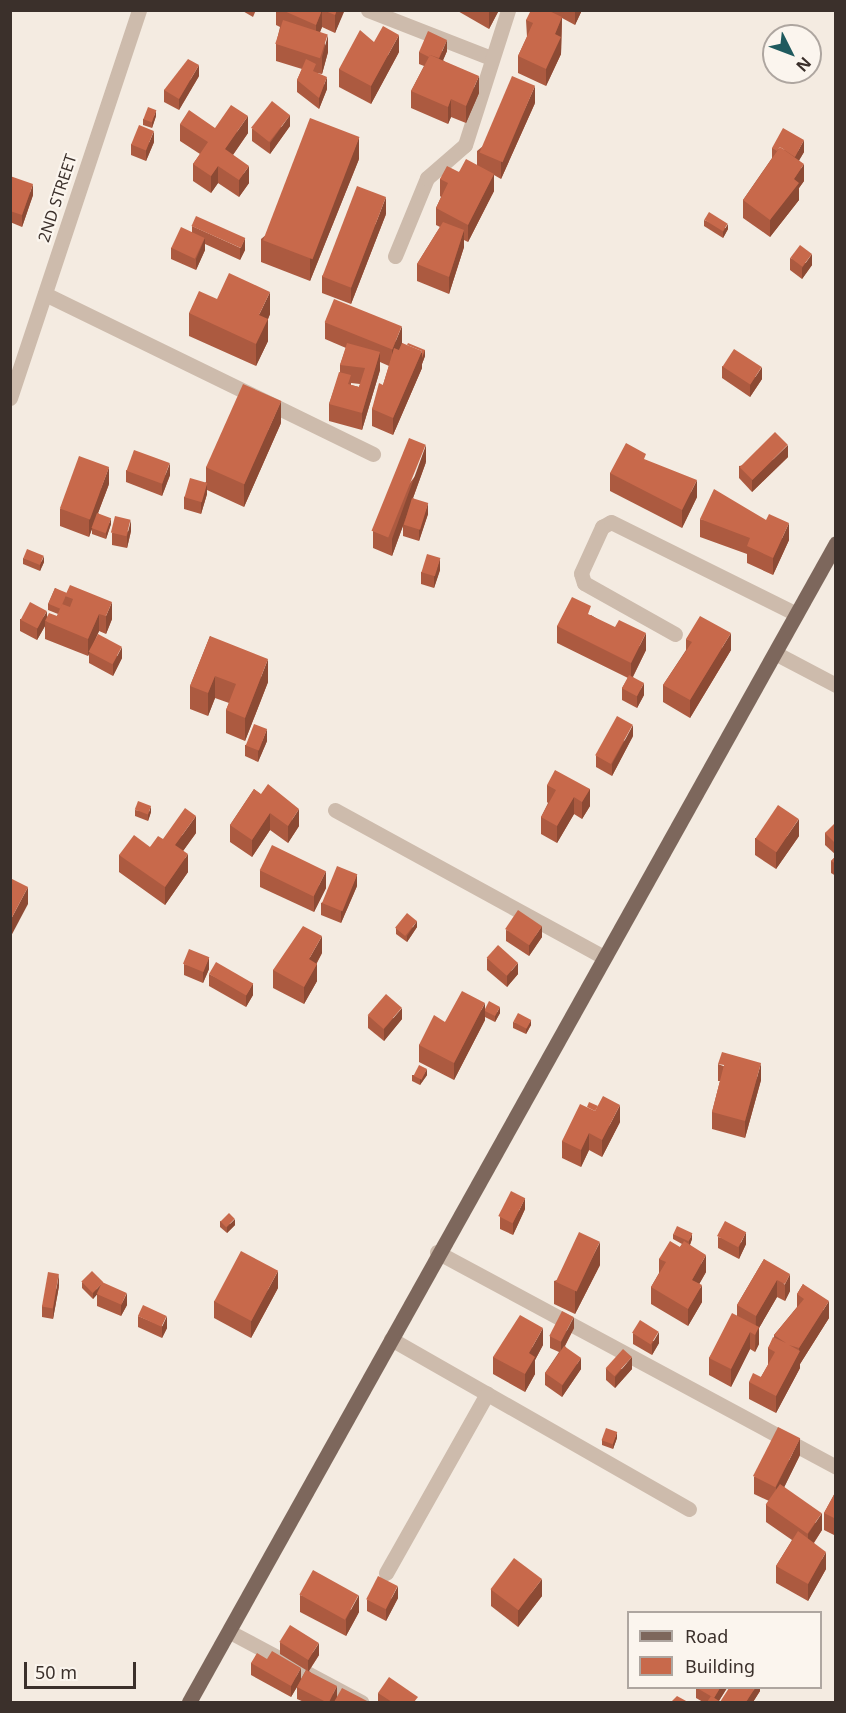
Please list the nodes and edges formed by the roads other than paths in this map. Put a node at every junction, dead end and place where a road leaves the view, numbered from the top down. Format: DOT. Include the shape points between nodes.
graph roads {
  1 [pos="139,10"];
  2 [pos="368,10"];
  3 [pos="508,10"];
  4 [pos="491,58"];
  5 [pos="396,256"];
  6 [pos="45,294"];
  7 [pos="10,398"];
  8 [pos="373,454"];
  9 [pos="836,543"];
  10 [pos="796,614"];
  11 [pos="675,634"];
  12 [pos="775,653"];
  13 [pos="836,685"];
  14 [pos="335,810"];
  15 [pos="603,957"];
  16 [pos="437,1252"];
  17 [pos="391,1339"];
  18 [pos="487,1394"];
  19 [pos="836,1467"];
  20 [pos="689,1509"];
  21 [pos="386,1573"];
  22 [pos="230,1632"];
  23 [pos="189,1702"];
  24 [pos="360,1702"];
  1 -- 6 [label="street, 2ND STREET"];
  2 -- 4 [label="street"];
  3 -- 4 [label="street"];
  4 -- 5 [label="street" via="465,146 427,178"];
  6 -- 7 [label="street, 2ND STREET"];
  6 -- 8 [label="street"];
  9 -- 10 [label="main road"];
  10 -- 11 [label="street" via="610,522 602,528 581,573 584,583"];
  10 -- 12 [label="main road"];
  12 -- 13 [label="street"];
  12 -- 15 [label="main road"];
  14 -- 15 [label="street"];
  15 -- 16 [label="main road"];
  16 -- 17 [label="main road"];
  16 -- 19 [label="street"];
  17 -- 18 [label="street"];
  17 -- 22 [label="main road"];
  18 -- 20 [label="street"];
  18 -- 21 [label="street"];
  22 -- 23 [label="main road"];
  22 -- 24 [label="street"];
}
